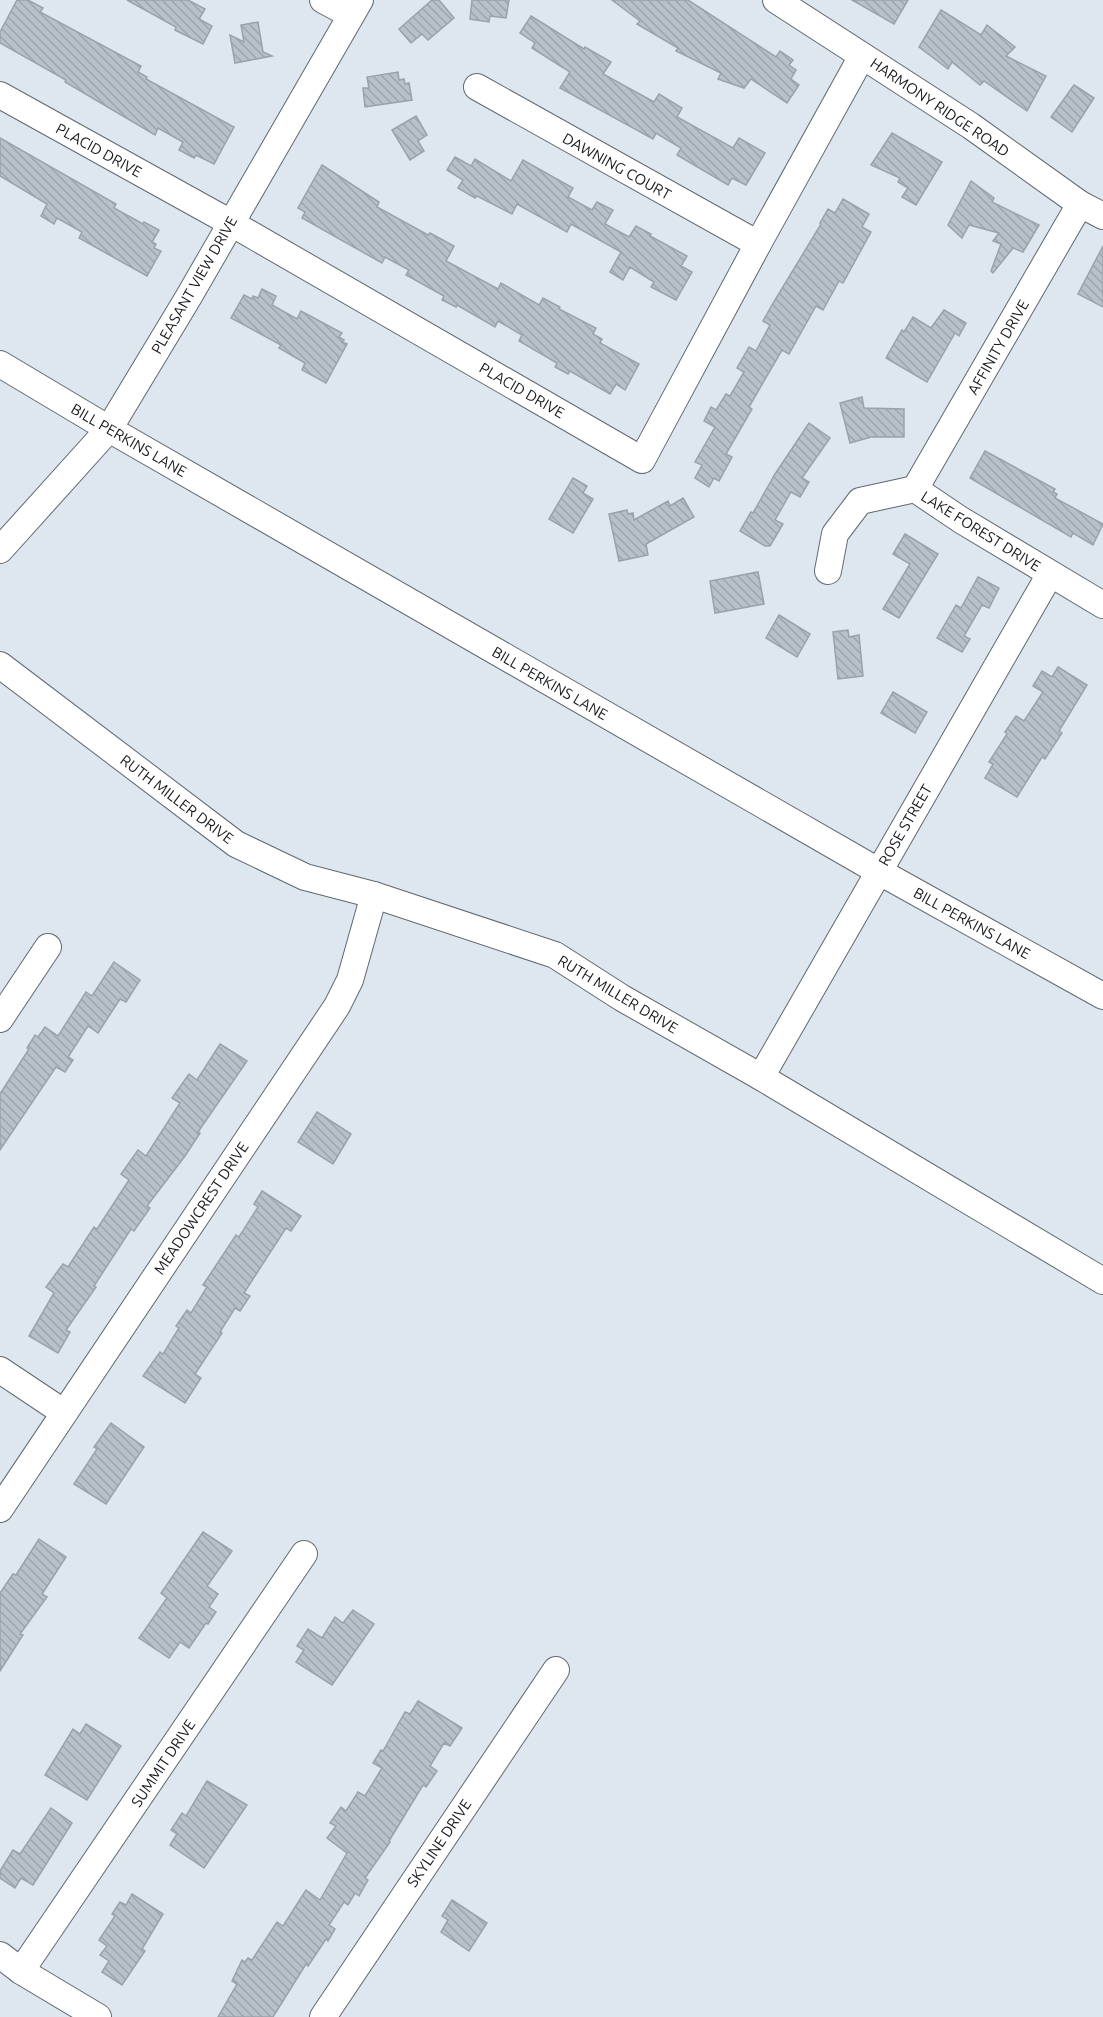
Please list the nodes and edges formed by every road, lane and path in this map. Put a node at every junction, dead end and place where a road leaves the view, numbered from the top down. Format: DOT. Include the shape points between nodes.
graph roads {
  1 [pos="323,0"];
  2 [pos="776,0"];
  3 [pos="356,8"];
  4 [pos="862,56"];
  5 [pos="477,87"];
  6 [pos="0,95"];
  7 [pos="1080,204"];
  8 [pos="1103,216"];
  9 [pos="231,223"];
  10 [pos="758,244"];
  11 [pos="0,364"];
  12 [pos="109,429"];
  13 [pos="915,489"];
  14 [pos="0,550"];
  15 [pos="828,572"];
  16 [pos="1050,574"];
  17 [pos="1103,605"];
  18 [pos="0,665"];
  19 [pos="878,871"];
  20 [pos="374,895"];
  21 [pos="48,947"];
  22 [pos="1103,996"];
  23 [pos="0,1019"];
  24 [pos="761,1077"];
  25 [pos="1103,1281"];
  26 [pos="0,1370"];
  27 [pos="63,1412"];
  28 [pos="0,1509"];
  29 [pos="304,1554"];
  30 [pos="556,1670"];
  31 [pos="0,1955"];
  32 [pos="21,1971"];
  33 [pos="98,2017"];
  34 [pos="323,2017"];
  1 -- 3 [label="street"];
  2 -- 4 [label="street, HARMONY RIDGE ROAD"];
  3 -- 9 [label="street, PLEASANT VIEW DRIVE"];
  4 -- 7 [label="street, HARMONY RIDGE ROAD" via="971,126"];
  4 -- 10 [label="street, PLACID DRIVE"];
  5 -- 10 [label="street, DAWNING COURT"];
  6 -- 9 [label="street, PLACID DRIVE"];
  7 -- 8 [label="street, HARMONY RIDGE ROAD"];
  7 -- 13 [label="street, AFFINITY DRIVE"];
  9 -- 10 [label="street, PLACID DRIVE" via="642,460"];
  9 -- 12 [label="street, PLEASANT VIEW DRIVE"];
  11 -- 12 [label="street, BILL PERKINS LANE"];
  12 -- 14 [label="street, PLEASANT VIEW DRIVE"];
  12 -- 19 [label="street, BILL PERKINS LANE"];
  13 -- 15 [label="street, LAKE FOREST DRIVE" via="860,501 835,534"];
  13 -- 16 [label="street, LAKE FOREST DRIVE"];
  16 -- 17 [label="street, LAKE FOREST DRIVE"];
  16 -- 19 [label="street, ROSE STREET"];
  18 -- 20 [label="street, RUTH MILLER DRIVE" via="236,844 305,877"];
  19 -- 22 [label="street, BILL PERKINS LANE"];
  19 -- 24 [label="street, ROSE STREET"];
  20 -- 24 [label="street, RUTH MILLER DRIVE" via="555,956"];
  20 -- 27 [label="street, MEADOWCREST DRIVE" via="350,980 337,1006"];
  21 -- 23 [label="street"];
  24 -- 25 [label="street, RUTH MILLER DRIVE"];
  26 -- 27 [label="street"];
  27 -- 28 [label="street, MEADOWCREST DRIVE"];
  29 -- 32 [label="street, SUMMIT DRIVE"];
  30 -- 34 [label="street, SKYLINE DRIVE"];
  31 -- 32 [label="street"];
  32 -- 33 [label="street"];
}
